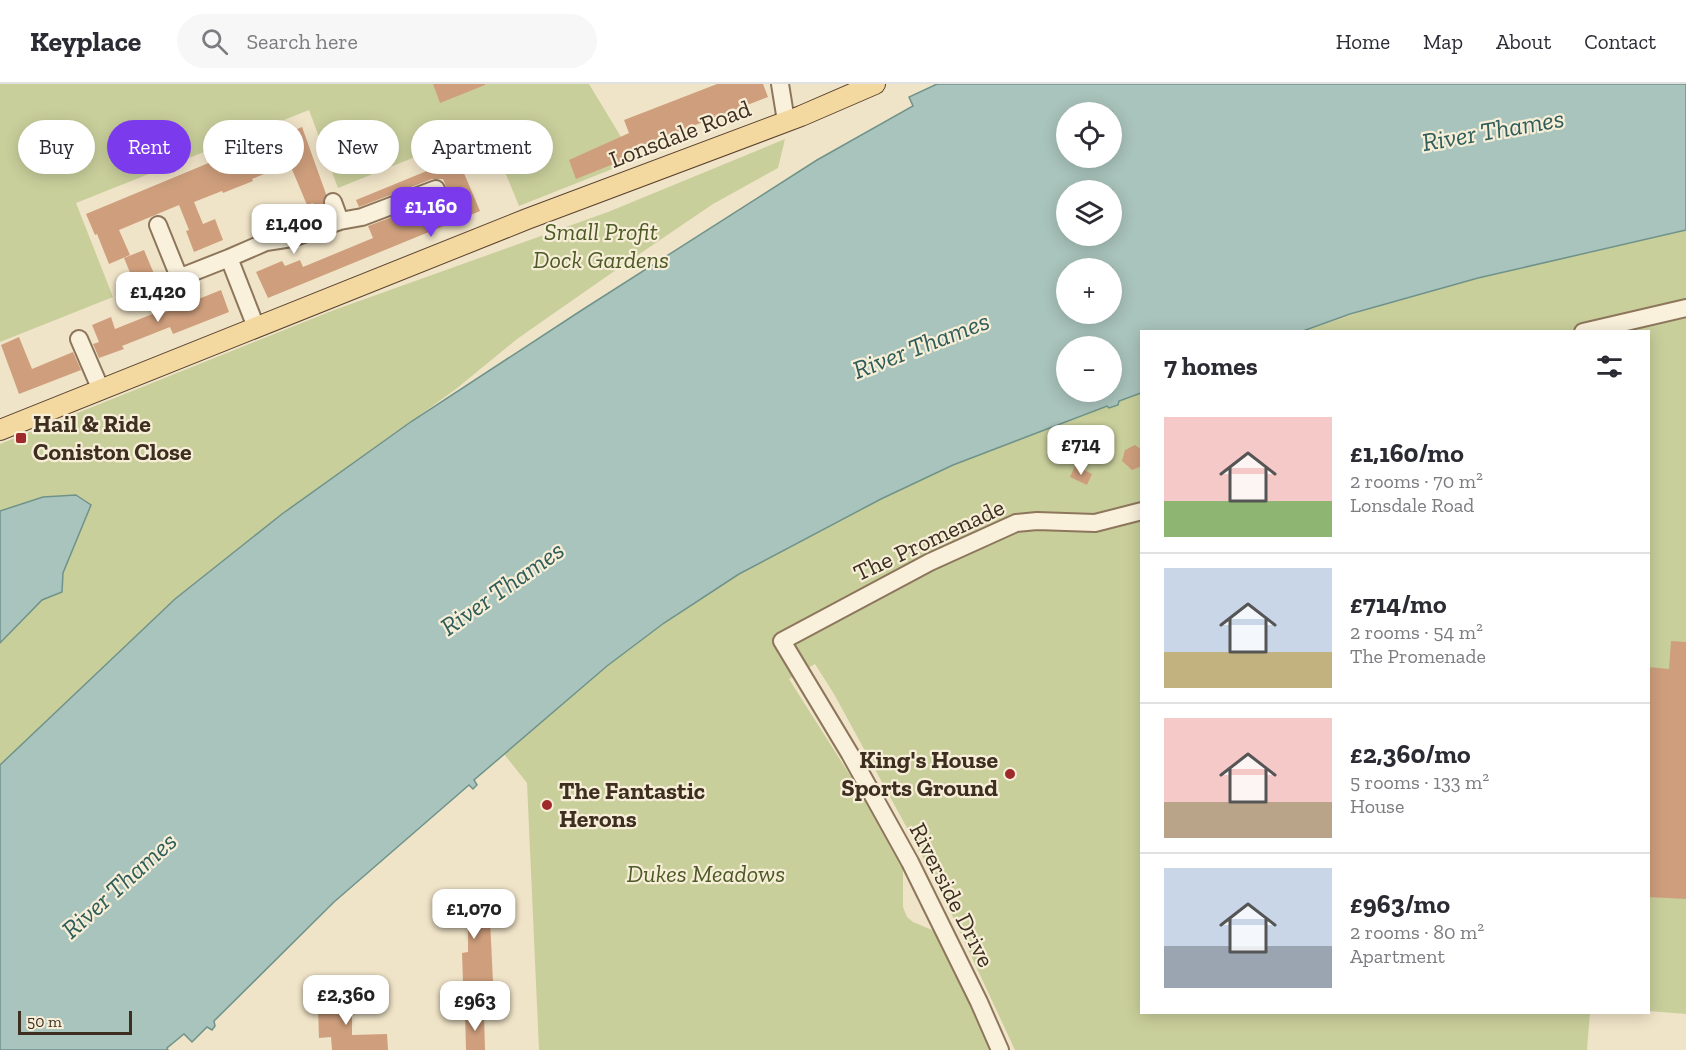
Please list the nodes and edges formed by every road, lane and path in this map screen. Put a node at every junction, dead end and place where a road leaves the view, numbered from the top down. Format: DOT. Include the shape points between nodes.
graph roads {
  1 [pos="780,84"];
  2 [pos="875,84"];
  3 [pos="786,121"];
  4 [pos="436,189"];
  5 [pos="333,202"];
  6 [pos="340,221"];
  7 [pos="158,225"];
  8 [pos="229,258"];
  9 [pos="179,277"];
  10 [pos="133,293"];
  11 [pos="1686,308"];
  12 [pos="256,327"];
  13 [pos="1592,330"];
  14 [pos="79,339"];
  15 [pos="101,390"];
  16 [pos="0,429"];
  17 [pos="1140,512"];
  18 [pos="782,641"];
  19 [pos="1000,1050"];
  1 -- 3 [label="street"];
  2 -- 3 [label="main road, Lonsdale Road"];
  3 -- 12 [label="main road, Lonsdale Road"];
  4 -- 6 [label="street" via="362,217"];
  5 -- 6 [label="street"];
  6 -- 8 [label="street"];
  7 -- 9 [label="street"];
  8 -- 9 [label="street"];
  8 -- 12 [label="street"];
  9 -- 10 [label="street"];
  11 -- 13 [label="street"];
  12 -- 15 [label="main road, Lonsdale Road"];
  14 -- 15 [label="street"];
  15 -- 16 [label="main road, Lonsdale Road"];
  17 -- 18 [label="street, The Promenade" via="1095,523 1016,523 930,562"];
  18 -- 19 [label="street, Riverside Drive" via="910,862"];
}
